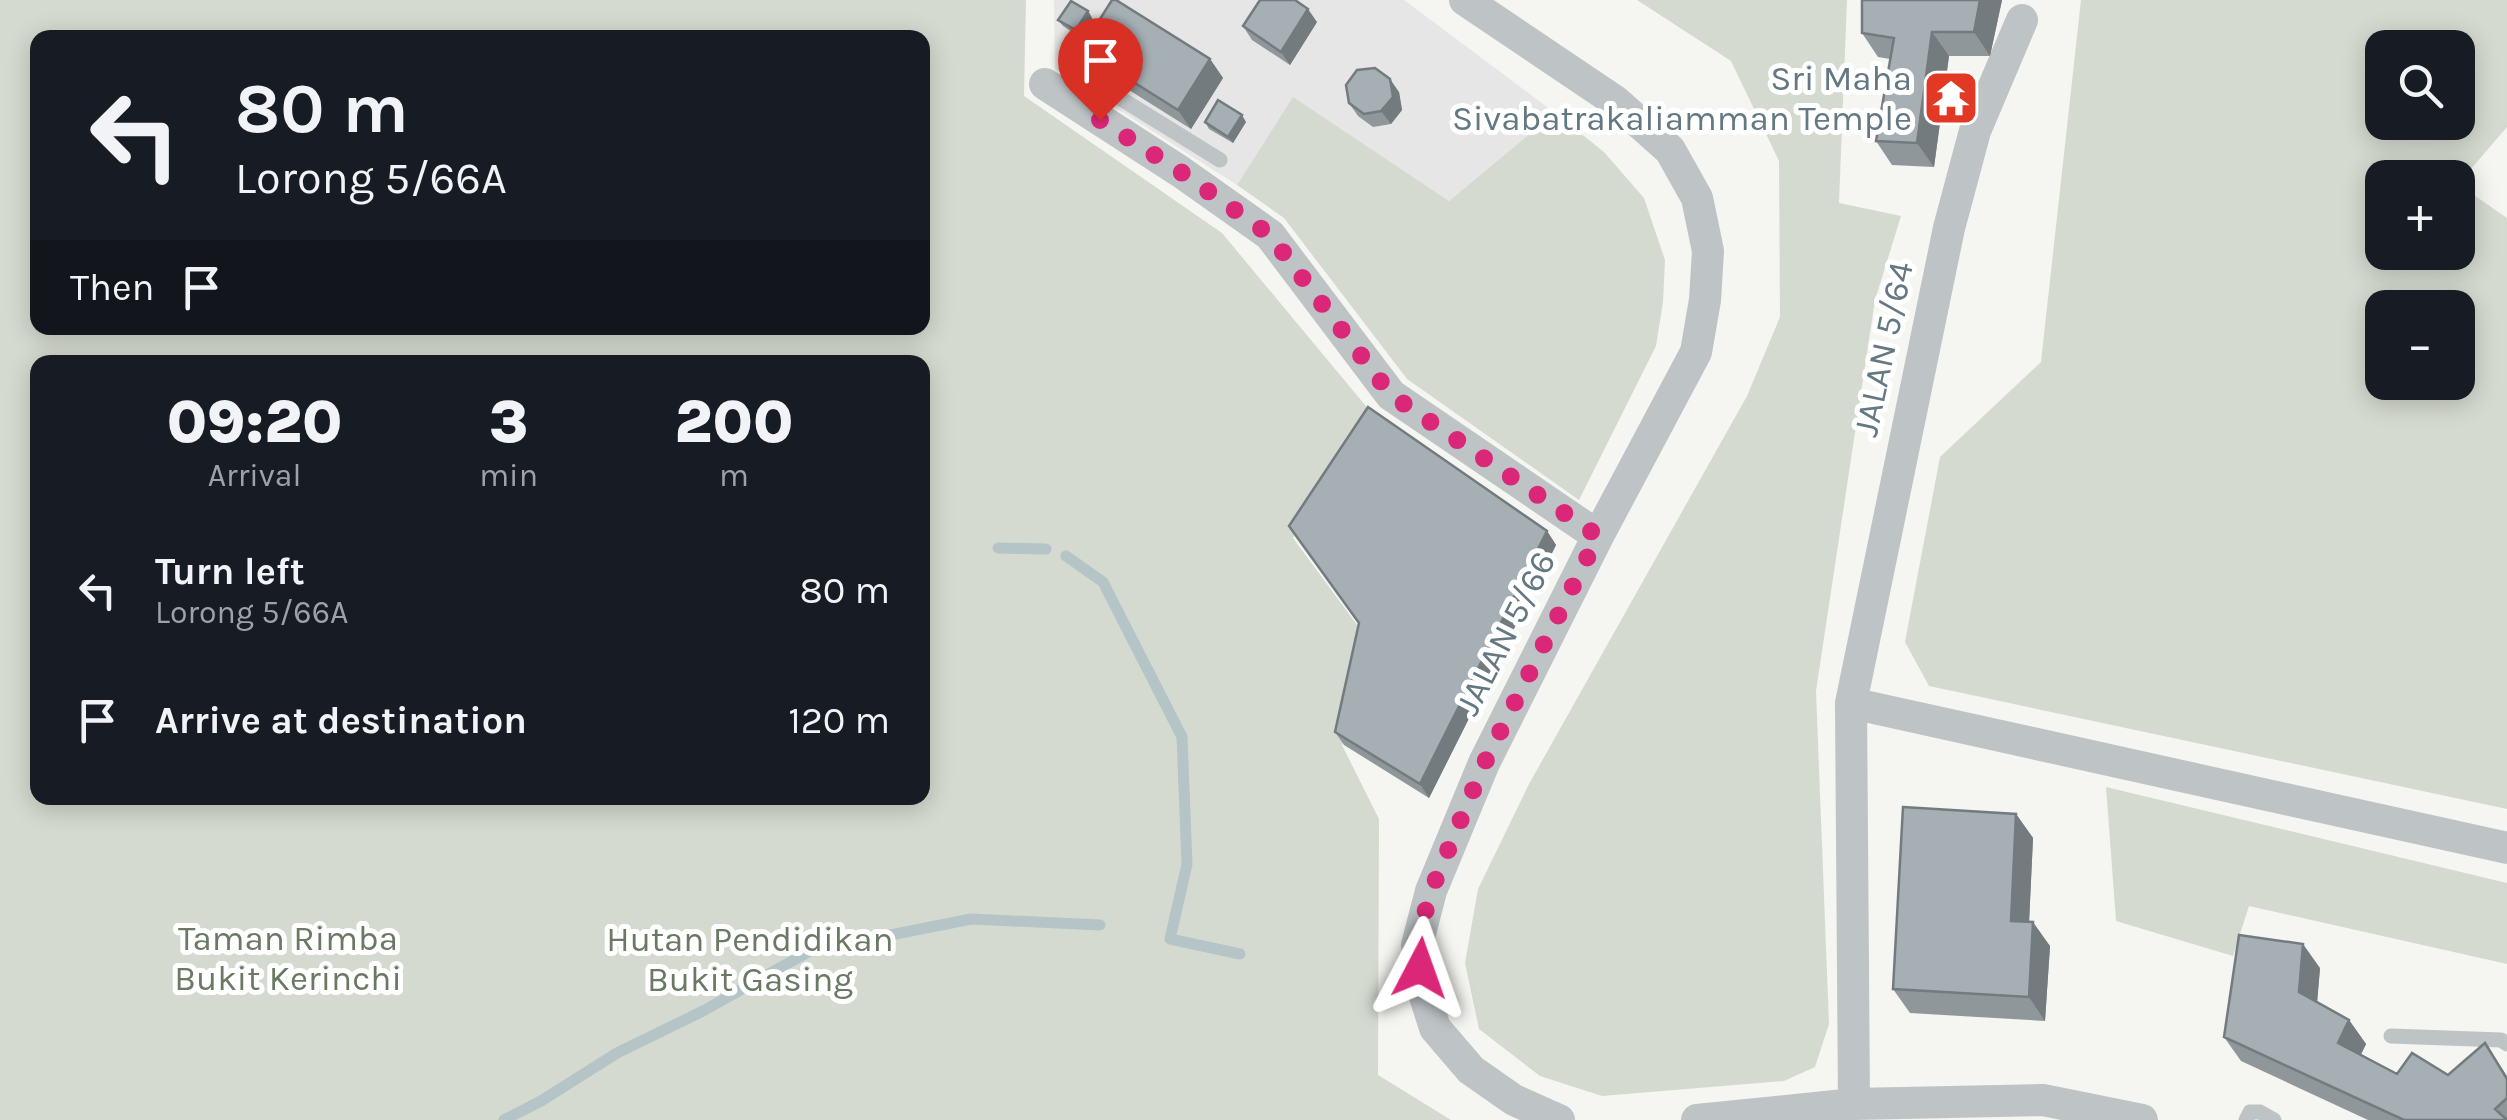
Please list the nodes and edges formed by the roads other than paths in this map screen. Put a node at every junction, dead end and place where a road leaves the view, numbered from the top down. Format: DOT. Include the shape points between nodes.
graph roads {
  1 [pos="1465,0"];
  2 [pos="2022,20"];
  3 [pos="1045,84"];
  4 [pos="1073,103"];
  5 [pos="1220,160"];
  6 [pos="1598,536"];
  7 [pos="1851,703"];
  8 [pos="2507,848"];
  9 [pos="2391,1036"];
  10 [pos="2507,1044"];
  11 [pos="1854,1104"];
  12 [pos="1558,1120"];
  13 [pos="1697,1120"];
  14 [pos="2142,1120"];
  15 [pos="2246,1120"];
  16 [pos="2274,1120"];
  1 -- 6 [label="street, JALAN 5/66" via="1614,100 1670,150 1697,198 1708,250 1696,352"];
  2 -- 7 [label="street, JALAN 5/64" via="1976,131 1949,228"];
  3 -- 4 [label="street"];
  4 -- 5 [label="lane" via="1089,78"];
  4 -- 6 [label="street" via="1270,235 1391,395"];
  6 -- 12 [label="street, JALAN 5/66" via="1484,764 1431,891 1416,946 1435,1028 1471,1070"];
  7 -- 8 [label="street"];
  7 -- 11 [label="street, JALAN 5/64"];
  9 -- 10 [label="lane"];
  11 -- 13 [label="street"];
  11 -- 14 [label="street" via="2043,1100"];
  15 -- 16 [label="lane" via="2260,1112"];
}
